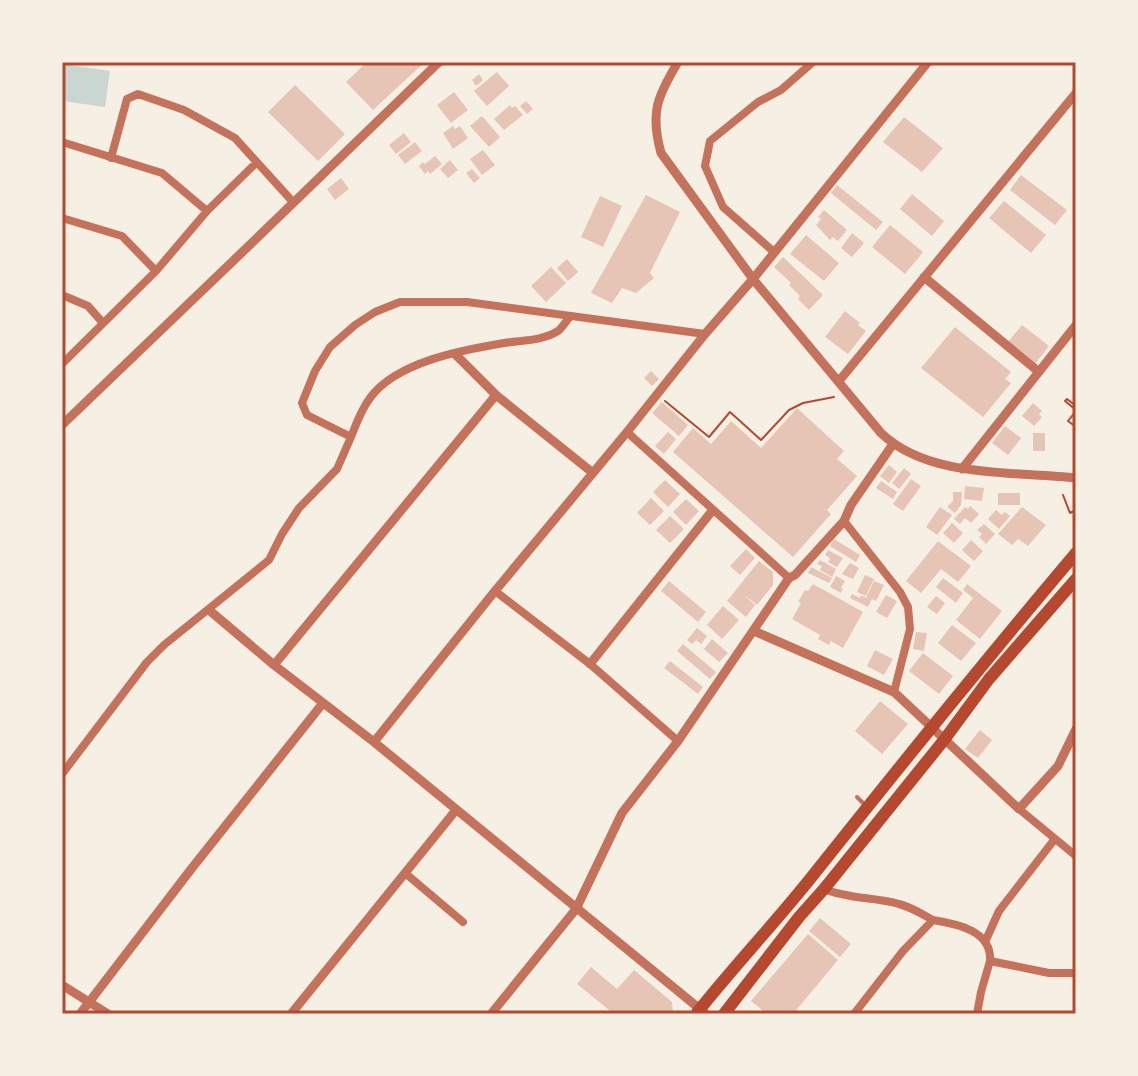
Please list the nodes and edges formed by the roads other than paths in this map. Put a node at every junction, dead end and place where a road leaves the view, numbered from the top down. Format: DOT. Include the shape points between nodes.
graph roads {
  1 [pos="439,62"];
  2 [pos="678,62"];
  3 [pos="813,62"];
  4 [pos="928,62"];
  5 [pos="1076,93"];
  6 [pos="62,142"];
  7 [pos="111,158"];
  8 [pos="256,163"];
  9 [pos="293,202"];
  10 [pos="207,211"];
  11 [pos="62,218"];
  12 [pos="774,252"];
  13 [pos="156,271"];
  14 [pos="924,277"];
  15 [pos="753,279"];
  16 [pos="62,295"];
  17 [pos="570,317"];
  18 [pos="103,323"];
  19 [pos="1076,325"];
  20 [pos="705,334"];
  21 [pos="455,354"];
  22 [pos="62,364"];
  23 [pos="1039,372"];
  24 [pos="839,381"];
  25 [pos="496,395"];
  26 [pos="62,425"];
  27 [pos="627,432"];
  28 [pos="351,437"];
  29 [pos="893,444"];
  30 [pos="962,469"];
  31 [pos="593,473"];
  32 [pos="1075,476"];
  33 [pos="712,511"];
  34 [pos="844,521"];
  35 [pos="1076,553"];
  36 [pos="789,578"];
  37 [pos="1076,579"];
  38 [pos="495,591"];
  39 [pos="209,610"];
  40 [pos="754,631"];
  41 [pos="590,664"];
  42 [pos="274,665"];
  43 [pos="894,692"];
  44 [pos="323,703"];
  45 [pos="932,729"];
  46 [pos="1076,729"];
  47 [pos="944,740"];
  48 [pos="678,741"];
  49 [pos="374,742"];
  50 [pos="62,774"];
  51 [pos="1019,809"];
  52 [pos="456,810"];
  53 [pos="1054,840"];
  54 [pos="1076,856"];
  55 [pos="405,873"];
  56 [pos="824,889"];
  57 [pos="576,909"];
  58 [pos="933,920"];
  59 [pos="463,922"];
  60 [pos="985,942"];
  61 [pos="990,961"];
  62 [pos="1076,973"];
  63 [pos="62,985"];
  64 [pos="88,1001"];
  65 [pos="700,1012"];
  66 [pos="80,1014"];
  67 [pos="108,1014"];
  68 [pos="291,1014"];
  69 [pos="491,1014"];
  70 [pos="724,1014"];
  71 [pos="854,1014"];
  72 [pos="977,1014"];
  1 -- 9 [label="street"];
  2 -- 15 [label="street" via="656,106 661,153"];
  3 -- 12 [label="street" via="710,141 705,166 723,207"];
  4 -- 12 [label="street"];
  5 -- 14 [label="street"];
  6 -- 7 [label="street"];
  7 -- 8 [label="street" via="127,99 138,94 184,110 235,138"];
  7 -- 10 [label="street" via="162,173"];
  8 -- 9 [label="street"];
  8 -- 10 [label="street"];
  9 -- 26 [label="street"];
  10 -- 13 [label="street"];
  11 -- 13 [label="street" via="122,236"];
  12 -- 15 [label="street"];
  13 -- 18 [label="street"];
  14 -- 23 [label="street"];
  14 -- 24 [label="street"];
  15 -- 20 [label="street"];
  15 -- 24 [label="street"];
  16 -- 18 [label="street" via="88,306"];
  17 -- 20 [label="street"];
  17 -- 21 [label="street" via="559,330 531,341"];
  17 -- 28 [label="street" via="467,302 400,302 375,312 330,347 302,403 307,415"];
  18 -- 22 [label="street"];
  19 -- 23 [label="street"];
  20 -- 27 [label="street"];
  21 -- 25 [label="street"];
  21 -- 28 [label="street" via="404,370 386,382 371,396"];
  23 -- 30 [label="street"];
  24 -- 29 [label="street"];
  25 -- 31 [label="street"];
  25 -- 42 [label="street"];
  27 -- 31 [label="street"];
  27 -- 33 [label="street"];
  28 -- 39 [label="street" via="337,469 299,508 269,560"];
  29 -- 30 [label="street"];
  29 -- 34 [label="street"];
  30 -- 32 [label="street"];
  31 -- 38 [label="street"];
  33 -- 36 [label="street"];
  33 -- 41 [label="street"];
  34 -- 36 [label="street"];
  34 -- 43 [label="street" via="908,607 910,629"];
  35 -- 45 [label="highway"];
  36 -- 40 [label="street"];
  37 -- 47 [label="highway"];
  38 -- 41 [label="street"];
  38 -- 49 [label="street"];
  39 -- 42 [label="street"];
  39 -- 50 [label="street" via="147,662"];
  40 -- 43 [label="street"];
  40 -- 48 [label="street"];
  41 -- 48 [label="street"];
  42 -- 44 [label="street"];
  43 -- 45 [label="street"];
  44 -- 49 [label="street"];
  44 -- 64 [label="street"];
  45 -- 47 [label="street"];
  45 -- 65 [label="highway" via="862,802 812,877"];
  46 -- 51 [label="street" via="1058,766"];
  47 -- 51 [label="street"];
  47 -- 56 [label="highway"];
  48 -- 57 [label="street" via="622,813"];
  49 -- 52 [label="street"];
  51 -- 53 [label="street"];
  52 -- 55 [label="street"];
  52 -- 57 [label="street"];
  53 -- 54 [label="street"];
  53 -- 60 [label="street" via="999,911"];
  55 -- 59 [label="street"];
  55 -- 68 [label="street"];
  56 -- 58 [label="street" via="898,904"];
  56 -- 70 [label="highway"];
  57 -- 65 [label="street"];
  57 -- 69 [label="street"];
  58 -- 60 [label="street" via="969,930"];
  58 -- 71 [label="street"];
  60 -- 61 [label="street"];
  61 -- 62 [label="street"];
  61 -- 72 [label="street"];
  63 -- 64 [label="street"];
  64 -- 66 [label="street"];
  64 -- 67 [label="street"];
}
